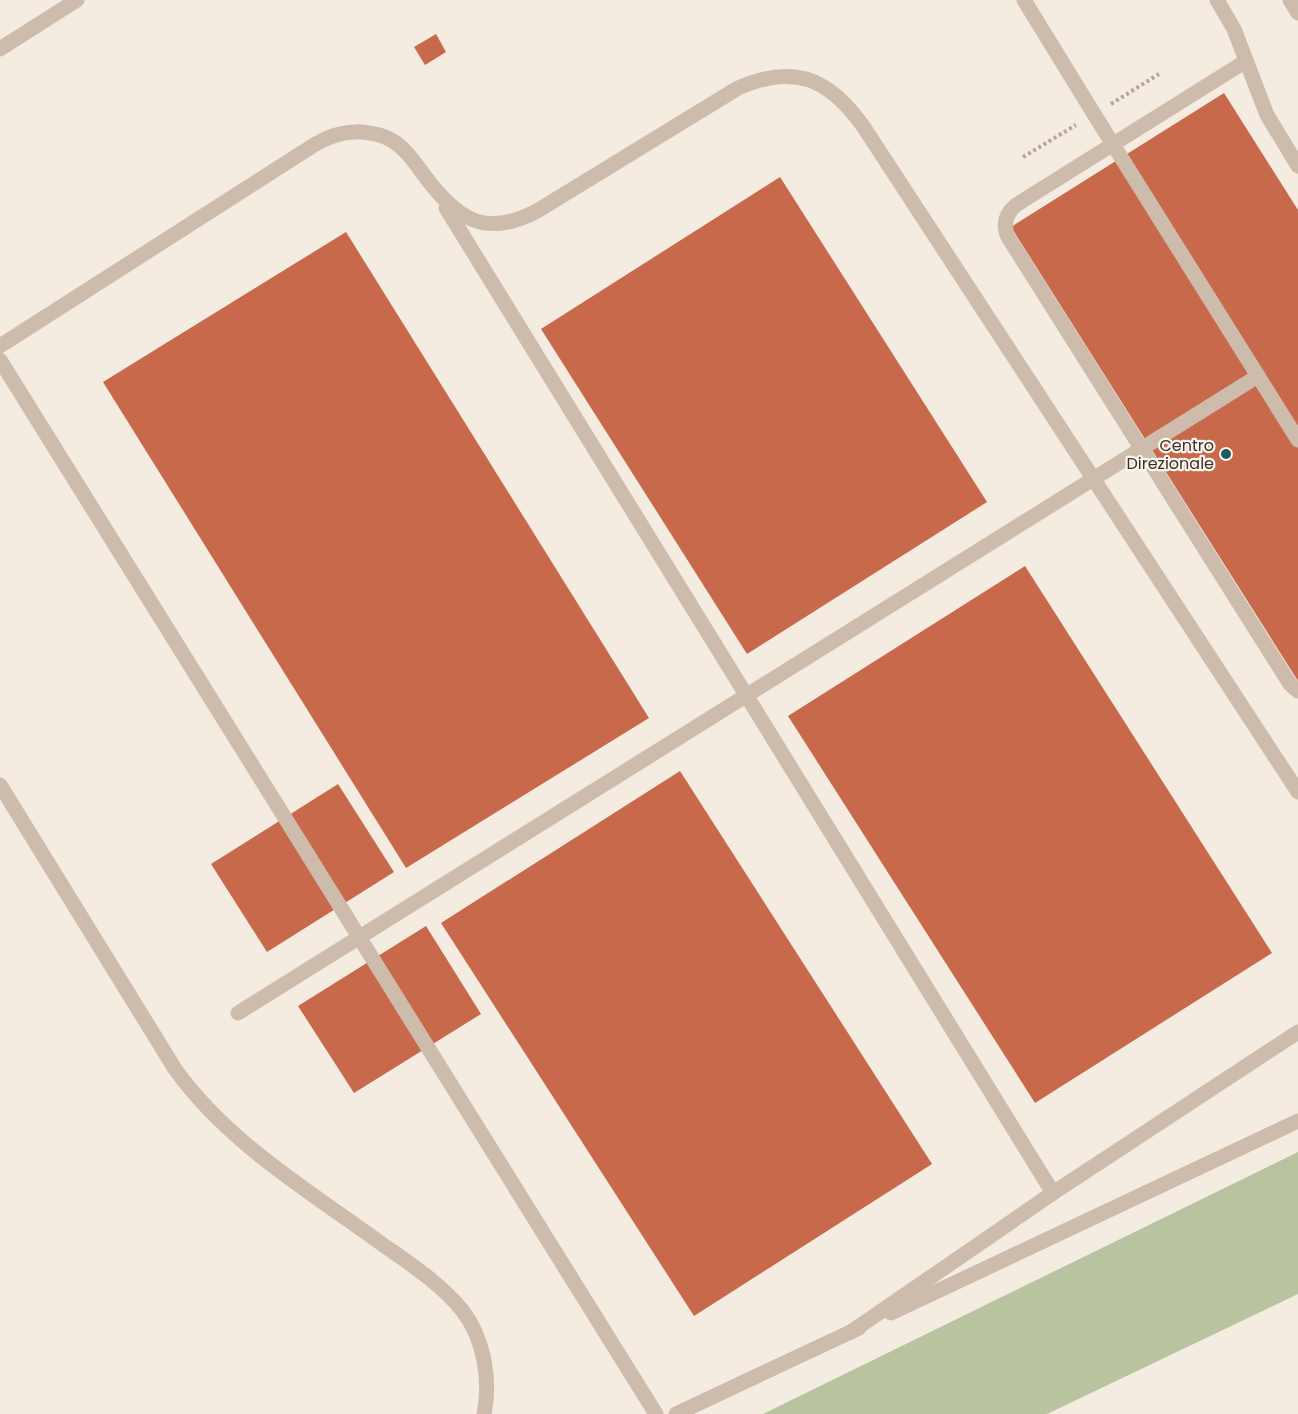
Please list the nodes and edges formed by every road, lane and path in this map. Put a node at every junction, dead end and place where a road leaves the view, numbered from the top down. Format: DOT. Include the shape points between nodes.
graph roads {
  1 [pos="77,0"];
  2 [pos="1024,0"];
  3 [pos="1217,0"];
  4 [pos="1290,0"];
  5 [pos="1298,13"];
  6 [pos="0,49"];
  7 [pos="1246,61"];
  8 [pos="1159,74"];
  9 [pos="1094,114"];
  10 [pos="1023,157"];
  11 [pos="1298,166"];
  12 [pos="437,193"];
  13 [pos="0,346"];
  14 [pos="0,360"];
  15 [pos="1258,376"];
  16 [pos="1298,440"];
  17 [pos="1298,691"];
  18 [pos="0,785"];
  19 [pos="1298,792"];
  20 [pos="238,1012"];
  21 [pos="1298,1032"];
  22 [pos="1298,1121"];
  23 [pos="1053,1193"];
  24 [pos="851,1332"];
  25 [pos="484,1414"];
  26 [pos="656,1414"];
  27 [pos="676,1414"];
  1 -- 6 [label="street"];
  2 -- 9 [label="street"];
  3 -- 7 [label="street"];
  4 -- 5 [label="street"];
  7 -- 11 [label="street" via="1268,115"];
  7 -- 17 [label="street" via="1016,205 1005,226 1008,237"];
  8 -- 9 [label="path"];
  9 -- 10 [label="path"];
  9 -- 15 [label="street, bridge"];
  12 -- 13 [label="street" via="394,141 357,132 326,138"];
  12 -- 19 [label="street" via="473,221 515,220 537,211 754,81 789,76 823,86 863,126"];
  12 -- 23 [label="street"];
  14 -- 26 [label="street"];
  15 -- 16 [label="street, bridge"];
  15 -- 20 [label="street, bridge"];
  18 -- 25 [label="street" via="175,1069 212,1115 242,1142 432,1281 464,1312 482,1352 486,1378"];
  21 -- 23 [label="street"];
  22 -- 24 [label="street"];
  23 -- 24 [label="street"];
  24 -- 27 [label="street"];
}
